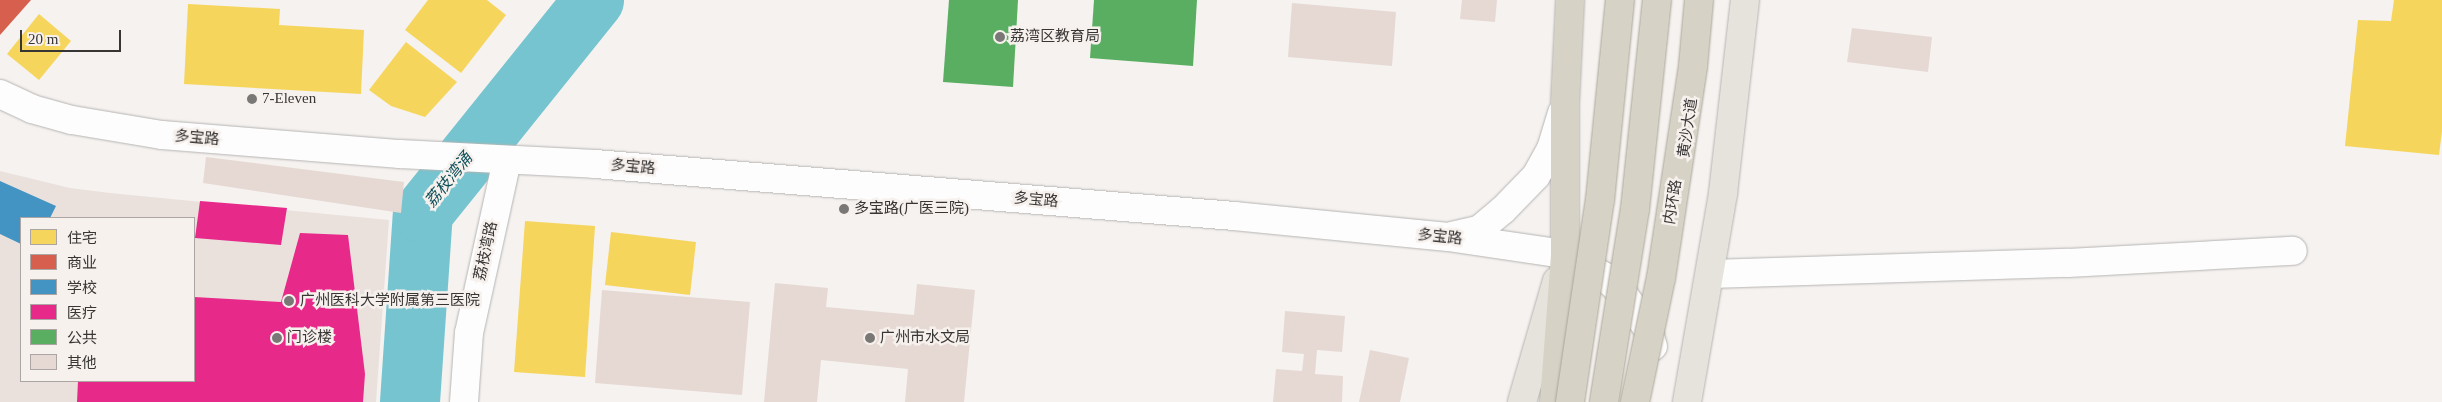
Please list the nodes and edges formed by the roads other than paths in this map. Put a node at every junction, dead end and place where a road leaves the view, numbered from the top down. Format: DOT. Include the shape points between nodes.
graph roads {
  1 [pos="1570,0"];
  2 [pos="1620,0"];
  3 [pos="1657,0"];
  4 [pos="1698,0"];
  5 [pos="1703,0"];
  6 [pos="1745,0"];
  7 [pos="0,94"];
  8 [pos="1566,103"];
  9 [pos="507,160"];
  10 [pos="1448,237"];
  11 [pos="2293,251"];
  12 [pos="1565,254"];
  13 [pos="1711,274"];
  14 [pos="1653,346"];
  15 [pos="464,402"];
  16 [pos="1522,402"];
  17 [pos="1554,402"];
  18 [pos="1570,402"];
  19 [pos="1604,402"];
  20 [pos="1635,402"];
  21 [pos="1641,402"];
  22 [pos="1687,402"];
  1 -- 8 [label="highway"];
  2 -- 18 [label="highway, bridge" via="1600,200"];
  3 -- 19 [label="highway, bridge" via="1636,209"];
  4 -- 20 [label="highway, 内环路, bridge" via="1693,66 1661,278"];
  5 -- 14 [label="main road, 黄沙大道" via="1675,226"];
  6 -- 13 [label="main road" via="1735,102"];
  7 -- 9 [label="street, 多宝路" via="32,109 116,129"];
  8 -- 10 [label="street" via="1552,149 1536,176 1478,230"];
  8 -- 12 [label="highway"];
  9 -- 10 [label="street, 多宝路" via="595,164 1166,210"];
  9 -- 15 [label="street, 荔枝湾路" via="469,333"];
  10 -- 12 [label="street, 多宝路"];
  11 -- 13 [label="street" via="2068,263"];
  12 -- 14 [label="street" via="1605,277 1624,295 1648,329"];
  12 -- 16 [label="main road"];
  12 -- 17 [label="highway"];
  13 -- 22 [label="main road"];
  14 -- 21 [label="highway, 黄沙大道"];
}
